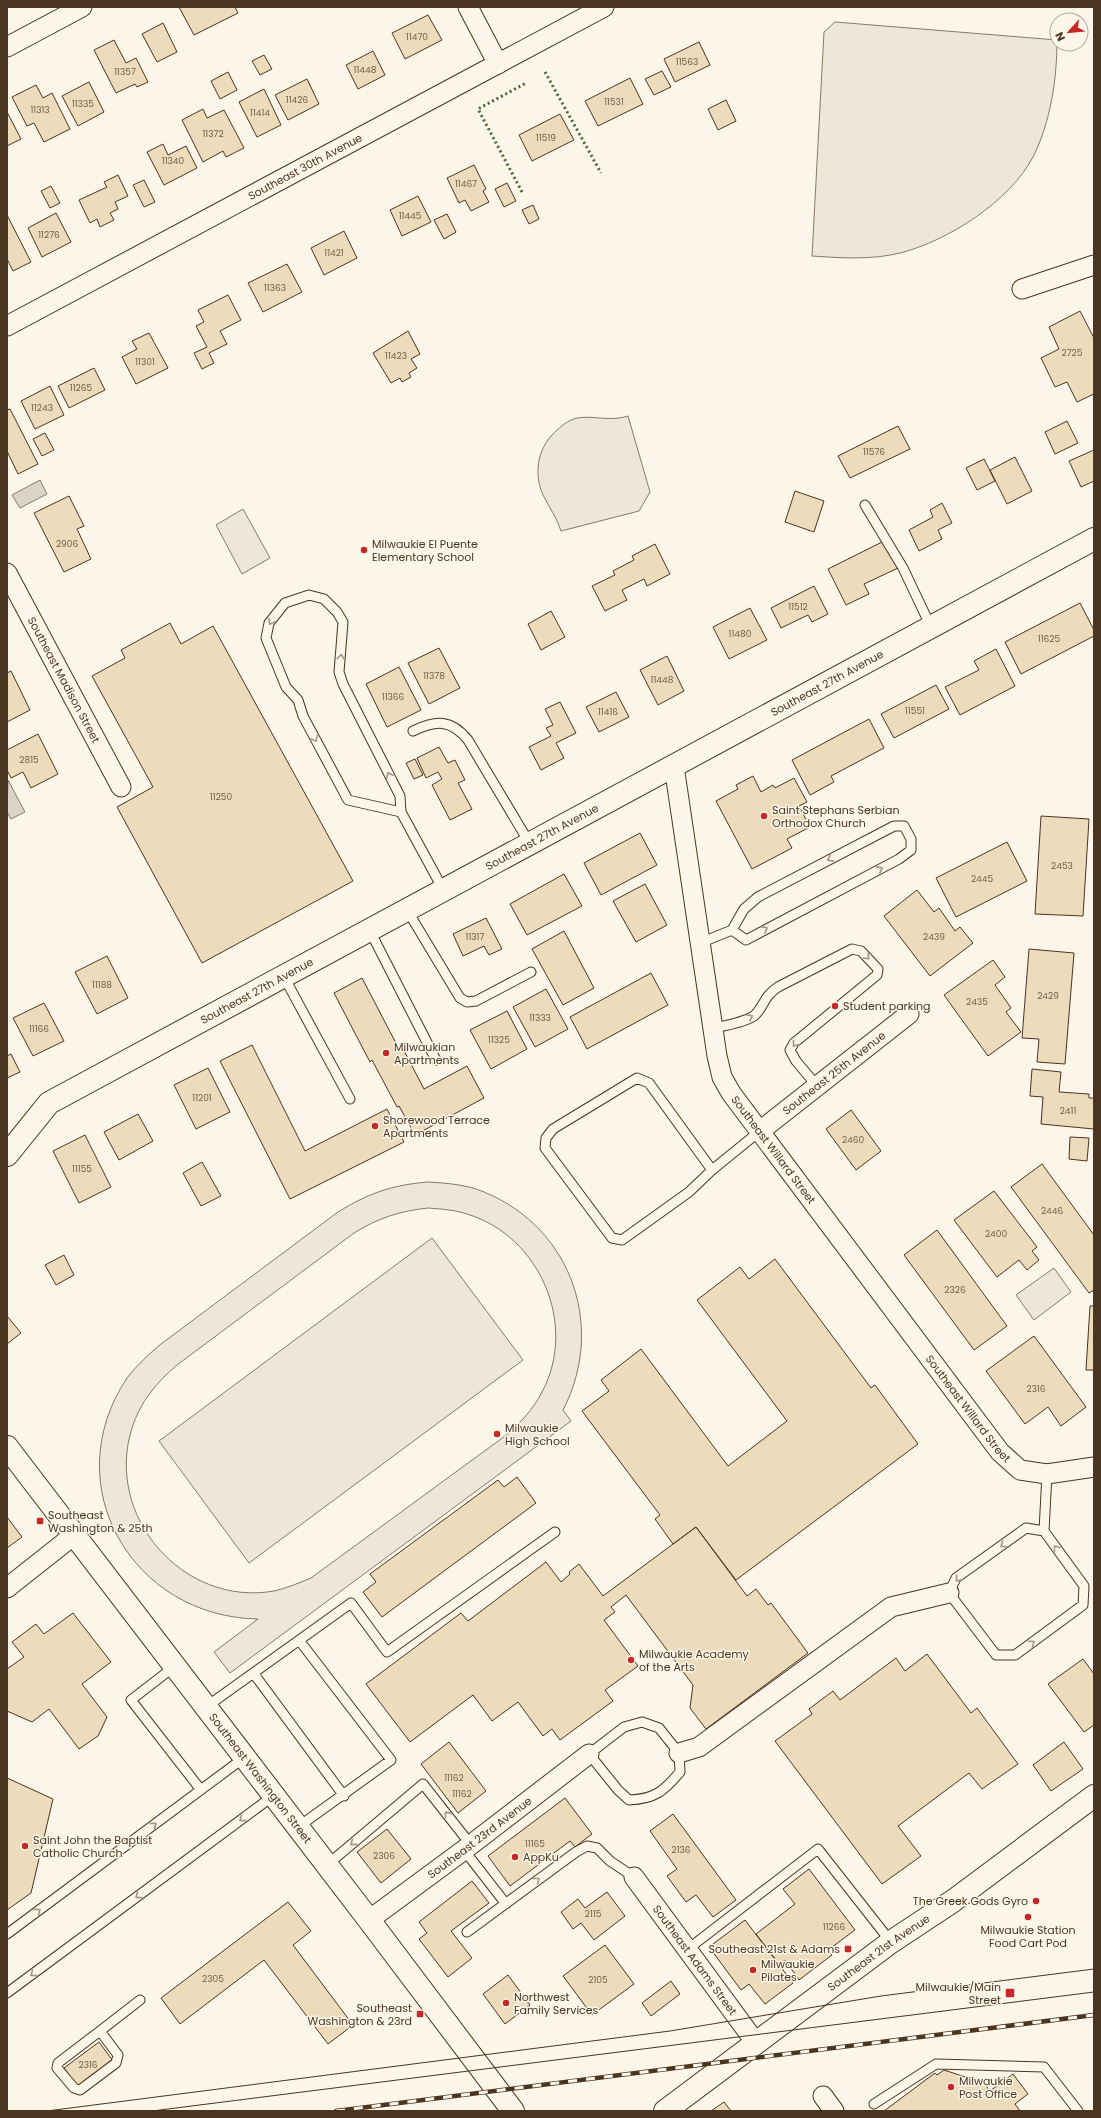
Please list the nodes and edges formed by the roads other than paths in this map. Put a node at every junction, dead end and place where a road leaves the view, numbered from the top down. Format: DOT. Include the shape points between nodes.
graph roads {
  1 [pos="82,7"];
  2 [pos="468,7"];
  3 [pos="604,7"];
  4 [pos="7,47"];
  5 [pos="498,64"];
  6 [pos="1094,266"];
  7 [pos="1022,289"];
  8 [pos="7,326"];
  9 [pos="865,505"];
  10 [pos="1094,539"];
  11 [pos="7,573"];
  12 [pos="932,627"];
  13 [pos="413,732"];
  14 [pos="674,766"];
  15 [pos="121,787"];
  16 [pos="400,812"];
  17 [pos="530,844"];
  18 [pos="444,891"];
  19 [pos="407,910"];
  20 [pos="732,930"];
  21 [pos="370,931"];
  22 [pos="700,943"];
  23 [pos="531,972"];
  24 [pos="284,977"];
  25 [pos="909,1014"];
  26 [pos="713,1028"];
  27 [pos="436,1060"];
  28 [pos="817,1086"];
  29 [pos="350,1099"];
  30 [pos="760,1131"];
  31 [pos="7,1155"];
  32 [pos="712,1170"];
  33 [pos="7,1447"];
  34 [pos="1094,1467"];
  35 [pos="1047,1474"];
  36 [pos="1044,1531"];
  37 [pos="555,1532"];
  38 [pos="74,1535"];
  39 [pos="7,1588"];
  40 [pos="949,1593"];
  41 [pos="299,1640"];
  42 [pos="175,1666"];
  43 [pos="254,1674"];
  44 [pos="206,1707"];
  45 [pos="679,1753"];
  46 [pos="589,1754"];
  47 [pos="245,1757"];
  48 [pos="201,1790"];
  49 [pos="273,1796"];
  50 [pos="344,1796"];
  51 [pos="1094,1796"];
  52 [pos="298,1827"];
  53 [pos="468,1847"];
  54 [pos="327,1865"];
  55 [pos="634,1877"];
  56 [pos="506,1904"];
  57 [pos="369,1920"];
  58 [pos="468,1932"];
  59 [pos="7,1934"];
  60 [pos="891,1942"];
  61 [pos="688,1949"];
  62 [pos="7,1994"];
  63 [pos="140,2000"];
  64 [pos="100,2030"];
  65 [pos="756,2043"];
  66 [pos="874,2104"];
  67 [pos="513,2111"];
  68 [pos="665,2111"];
  69 [pos="1078,2111"];
  1 -- 4 [label="street"];
  2 -- 5 [label="street"];
  3 -- 5 [label="street, Southeast 30th Avenue"];
  5 -- 8 [label="street, Southeast 30th Avenue"];
  6 -- 7 [label="street"];
  9 -- 12 [label="lane" via="903,568"];
  10 -- 12 [label="street, Southeast 27th Avenue"];
  11 -- 15 [label="street, Southeast Madison Street"];
  12 -- 14 [label="street, Southeast 27th Avenue"];
  13 -- 17 [label="lane" via="435,723 461,731"];
  14 -- 17 [label="street, Southeast 27th Avenue"];
  14 -- 22 [label="street, Southeast Willard Street"];
  16 -- 16 [label="lane, one-way" via="400,796 347,693 339,672 343,622 324,599 309,596 285,603 269,623 266,638 286,687 298,700 303,716 348,800"];
  16 -- 18 [label="lane"];
  17 -- 18 [label="street, Southeast 27th Avenue"];
  18 -- 19 [label="street, Southeast 27th Avenue"];
  19 -- 21 [label="street, Southeast 27th Avenue"];
  19 -- 23 [label="lane" via="460,998 467,1002 476,1001"];
  20 -- 20 [label="lane, one-way" via="746,940 899,859 911,850 911,839 904,826 894,826 758,897 744,910"];
  20 -- 22 [label="lane"];
  21 -- 24 [label="street, Southeast 27th Avenue"];
  21 -- 27 [label="lane"];
  22 -- 26 [label="street, Southeast Willard Street"];
  24 -- 29 [label="lane"];
  24 -- 31 [label="street, Southeast 27th Avenue" via="49,1103"];
  25 -- 28 [label="street, Southeast 25th Avenue"];
  26 -- 28 [label="lane, one-way" via="749,1019 755,1015 768,994 778,987 852,949 861,951 878,969 877,975 794,1043 790,1050"];
  26 -- 30 [label="street, Southeast Willard Street" via="722,1077"];
  28 -- 30 [label="street, Southeast 25th Avenue"];
  30 -- 32 [label="lane"];
  30 -- 35 [label="street, Southeast Willard Street" via="1000,1452 1020,1470"];
  32 -- 32 [label="lane" via="689,1192 622,1240 612,1238 559,1167 545,1148 546,1138 553,1129 636,1078 649,1083"];
  33 -- 38 [label="street, Southeast Washington Street"];
  34 -- 35 [label="street"];
  35 -- 36 [label="lane"];
  36 -- 40 [label="lane, one-way" via="1026,1528 956,1578"];
  40 -- 36 [label="lane, one-way" via="996,1655 1015,1655 1083,1605 1084,1586"];
  37 -- 41 [label="lane" via="386,1652 351,1603"];
  38 -- 39 [label="street"];
  38 -- 42 [label="street, Southeast Washington Street"];
  40 -- 45 [label="street" via="891,1607 700,1747"];
  41 -- 43 [label="lane"];
  41 -- 50 [label="lane" via="391,1760"];
  42 -- 44 [label="street, Southeast Washington Street"];
  42 -- 48 [label="lane" via="131,1700"];
  43 -- 44 [label="lane"];
  43 -- 50 [label="lane"];
  44 -- 47 [label="street, Southeast Washington Street"];
  45 -- 46 [label="lane" via="659,1728 642,1722 624,1727"];
  45 -- 46 [label="lane" via="680,1772 664,1791 643,1800 629,1800"];
  46 -- 53 [label="street, Southeast 23rd Avenue"];
  47 -- 48 [label="lane"];
  47 -- 49 [label="street, Southeast Washington Street"];
  59 -- 48 [label="lane, one-way"];
  49 -- 52 [label="street, Southeast Washington Street"];
  49 -- 62 [label="lane, one-way"];
  50 -- 52 [label="lane"];
  51 -- 60 [label="street, Southeast 21st Avenue" via="953,1901"];
  52 -- 54 [label="street, Southeast Washington Street"];
  53 -- 54 [label="lane, one-way" via="423,1784"];
  53 -- 56 [label="lane"];
  53 -- 57 [label="street, Southeast 23rd Avenue"];
  54 -- 57 [label="street, Southeast Washington Street"];
  56 -- 55 [label="lane, one-way" via="587,1846 597,1848 610,1861"];
  55 -- 61 [label="street, Southeast Adams Street"];
  56 -- 58 [label="lane"];
  57 -- 67 [label="street, Southeast Washington Street"];
  60 -- 61 [label="lane" via="818,1849"];
  60 -- 65 [label="street, Southeast 21st Avenue"];
  61 -- 65 [label="street, Southeast Adams Street"];
  63 -- 64 [label="lane"];
  64 -- 64 [label="lane" via="118,2055 116,2062 80,2090 74,2088 57,2068 58,2063"];
  65 -- 68 [label="street, Southeast 21st Avenue"];
  66 -- 69 [label="lane" via="936,2064 1044,2067"];
}
